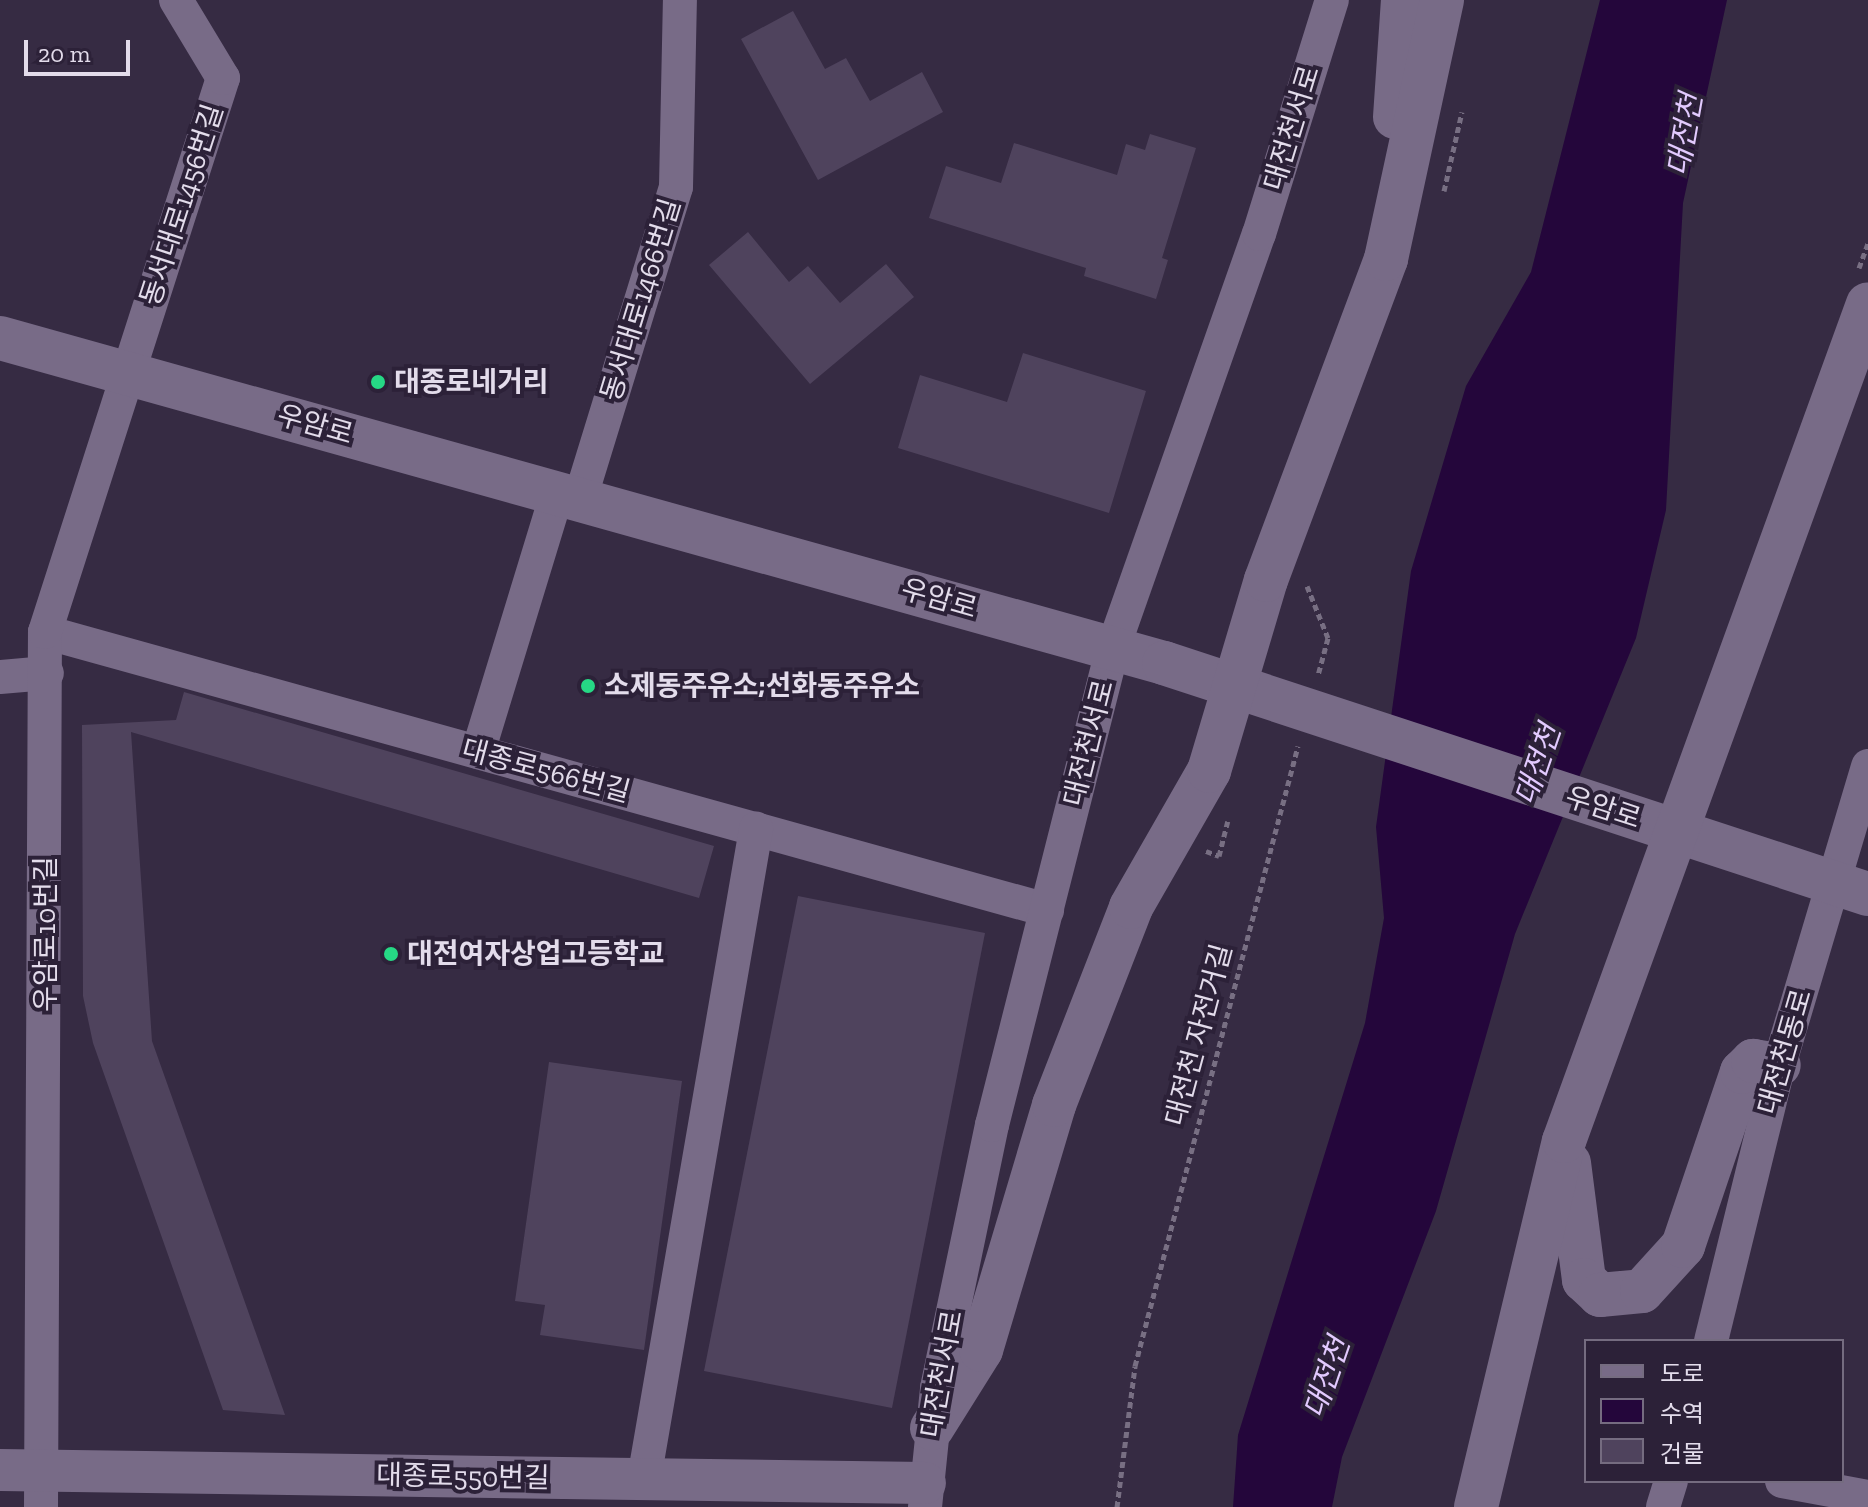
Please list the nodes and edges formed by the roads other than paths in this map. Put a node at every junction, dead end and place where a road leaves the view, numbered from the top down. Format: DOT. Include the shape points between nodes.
graph roads {
  1 [pos="176,0"];
  2 [pos="680,0"];
  3 [pos="1332,0"];
  4 [pos="1403,0"];
  5 [pos="1442,0"];
  6 [pos="1386,259"];
  7 [pos="1868,304"];
  8 [pos="0,338"];
  9 [pos="128,373"];
  10 [pos="568,496"];
  11 [pos="45,632"];
  12 [pos="1113,648"];
  13 [pos="47,673"];
  14 [pos="0,677"];
  15 [pos="478,752"];
  16 [pos="1868,766"];
  17 [pos="756,829"];
  18 [pos="1835,884"];
  19 [pos="1047,910"];
  20 [pos="1779,1065"];
  21 [pos="1564,1141"];
  22 [pos="1711,1339"];
  23 [pos="932,1428"];
  24 [pos="0,1470"];
  25 [pos="644,1479"];
  26 [pos="1670,1483"];
  27 [pos="1793,1483"];
  28 [pos="42,1489"];
  29 [pos="925,1495"];
  30 [pos="1868,1497"];
  31 [pos="1479,1500"];
  32 [pos="1663,1507"];
  1 -- 9 [label="street, 동서대로1456번길" via="223,78"];
  2 -- 10 [label="street, 동서대로1466번길" via="676,187"];
  3 -- 12 [label="street, 대전천서로" via="1259,234"];
  4 -- 6 [label="main road"];
  5 -- 6 [label="main road"];
  6 -- 23 [label="main road" via="1266,580 1209,771 1131,907 1054,1105 981,1350"];
  7 -- 21 [label="main road"];
  8 -- 9 [label="main road, 우암로"];
  9 -- 10 [label="main road, 우암로"];
  9 -- 11 [label="street, 우암로10번길"];
  10 -- 12 [label="main road, 우암로"];
  10 -- 15 [label="street, 동서대로1466번길"];
  11 -- 13 [label="street, 우암로10번길"];
  11 -- 15 [label="street, 대종로566번길"];
  12 -- 18 [label="main road, 우암로"];
  12 -- 19 [label="street, 대전천서로"];
  13 -- 14 [label="street"];
  13 -- 28 [label="street, 우암로10번길"];
  15 -- 17 [label="street, 대종로566번길"];
  16 -- 18 [label="street, 대전천동로"];
  17 -- 19 [label="street, 대종로566번길"];
  17 -- 25 [label="street"];
  18 -- 20 [label="street, 대전천동로"];
  19 -- 23 [label="street, 대전천서로" via="992,1125"];
  20 -- 21 [label="main road" via="1753,1061 1742,1072 1683,1246 1642,1291 1600,1295 1584,1280 1575,1243 1576,1189"];
  20 -- 22 [label="street, 대전천동로"];
  21 -- 31 [label="main road"];
  23 -- 29 [label="street, 대전천서로"];
  24 -- 28 [label="street, 대종로550번길"];
  25 -- 28 [label="street, 대종로550번길"];
  25 -- 29 [label="street, 대종로550번길"];
  26 -- 32 [label="street"];
  27 -- 30 [label="street"];
}
